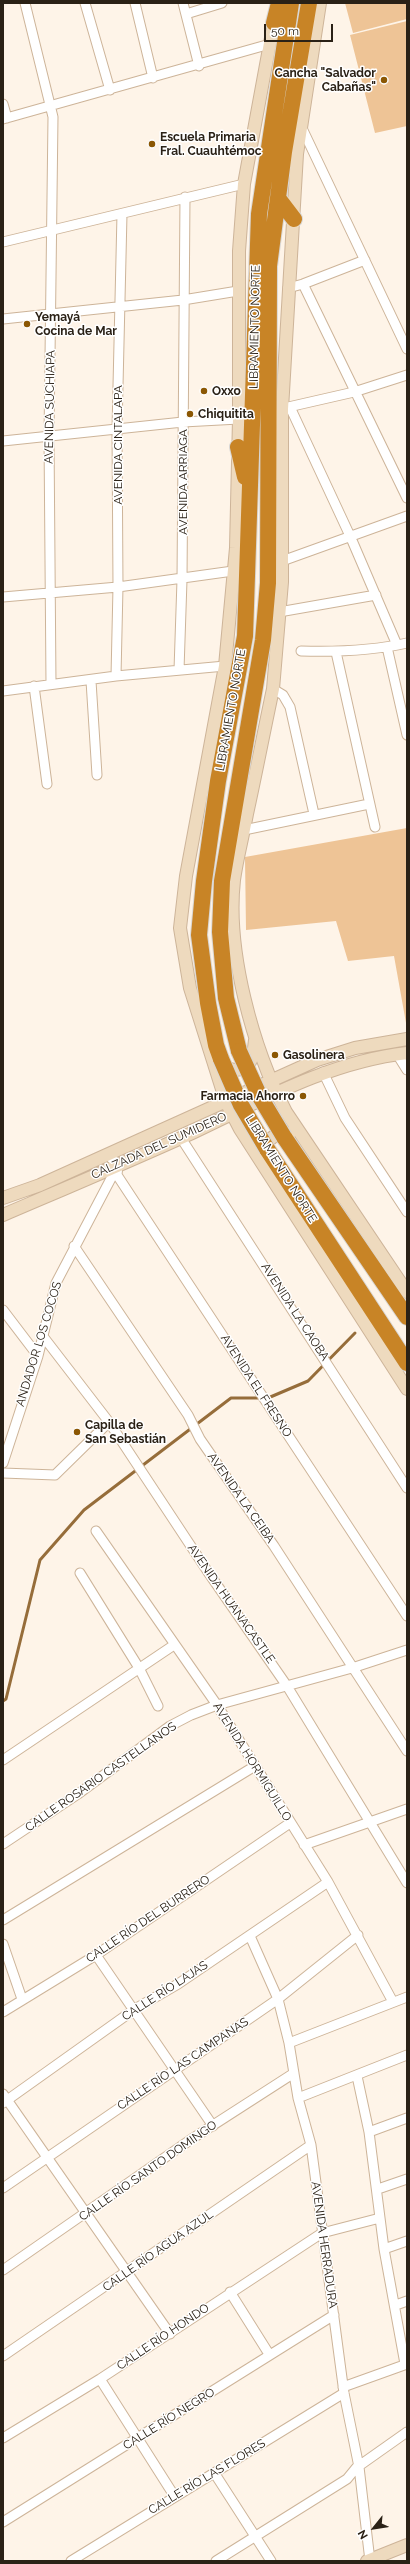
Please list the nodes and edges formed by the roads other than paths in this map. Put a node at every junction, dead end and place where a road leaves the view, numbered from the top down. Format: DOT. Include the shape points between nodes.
graph roads {
  1 [pos="25,3"];
  2 [pos="85,3"];
  3 [pos="135,3"];
  4 [pos="183,3"];
  5 [pos="222,3"];
  6 [pos="278,3"];
  7 [pos="291,3"];
  8 [pos="309,3"];
  9 [pos="320,3"];
  10 [pos="186,14"];
  11 [pos="274,23"];
  12 [pos="270,44"];
  13 [pos="199,66"];
  14 [pos="310,66"];
  15 [pos="153,78"];
  16 [pos="110,90"];
  17 [pos="293,100"];
  18 [pos="3,104"];
  19 [pos="52,106"];
  20 [pos="5,119"];
  21 [pos="301,126"];
  22 [pos="244,184"];
  23 [pos="185,197"];
  24 [pos="278,198"];
  25 [pos="122,214"];
  26 [pos="294,218"];
  27 [pos="52,230"];
  28 [pos="3,242"];
  29 [pos="365,260"];
  30 [pos="303,284"];
  31 [pos="288,288"];
  32 [pos="238,291"];
  33 [pos="183,300"];
  34 [pos="121,305"];
  35 [pos="52,313"];
  36 [pos="3,319"];
  37 [pos="407,349"];
  38 [pos="407,375"];
  39 [pos="354,392"];
  40 [pos="286,408"];
  41 [pos="239,419"];
  42 [pos="183,422"];
  43 [pos="117,429"];
  44 [pos="49,437"];
  45 [pos="3,441"];
  46 [pos="238,447"];
  47 [pos="282,469"];
  48 [pos="270,490"];
  49 [pos="407,498"];
  50 [pos="250,499"];
  51 [pos="407,516"];
  52 [pos="351,538"];
  53 [pos="282,561"];
  54 [pos="233,571"];
  55 [pos="182,580"];
  56 [pos="118,587"];
  57 [pos="50,593"];
  58 [pos="376,595"];
  59 [pos="3,597"];
  60 [pos="279,612"];
  61 [pos="407,643"];
  62 [pos="392,646"];
  63 [pos="301,651"];
  64 [pos="336,652"];
  65 [pos="225,666"];
  66 [pos="179,670"];
  67 [pos="116,676"];
  68 [pos="91,680"];
  69 [pos="51,684"];
  70 [pos="34,686"];
  71 [pos="273,689"];
  72 [pos="3,691"];
  73 [pos="407,735"];
  74 [pos="97,775"];
  75 [pos="47,784"];
  76 [pos="368,804"];
  77 [pos="314,814"];
  78 [pos="374,827"];
  79 [pos="244,830"];
  80 [pos="256,1039"];
  81 [pos="407,1039"];
  82 [pos="206,1042"];
  83 [pos="402,1054"];
  84 [pos="407,1070"];
  85 [pos="323,1072"];
  86 [pos="270,1080"];
  87 [pos="276,1093"];
  88 [pos="226,1102"];
  89 [pos="232,1114"];
  90 [pos="303,1137"];
  91 [pos="180,1138"];
  92 [pos="108,1155"];
  93 [pos="118,1165"];
  94 [pos="263,1166"];
  95 [pos="3,1198"];
  96 [pos="407,1212"];
  97 [pos="3,1215"];
  98 [pos="74,1246"];
  99 [pos="407,1292"];
  100 [pos="3,1310"];
  101 [pos="407,1317"];
  102 [pos="42,1335"];
  103 [pos="38,1356"];
  104 [pos="407,1362"];
  105 [pos="407,1389"];
  106 [pos="109,1422"];
  107 [pos="3,1462"];
  108 [pos="3,1473"];
  109 [pos="407,1488"];
  110 [pos="96,1531"];
  111 [pos="80,1573"];
  112 [pos="407,1616"];
  113 [pos="174,1645"];
  114 [pos="407,1650"];
  115 [pos="139,1668"];
  116 [pos="352,1668"];
  117 [pos="288,1686"];
  118 [pos="217,1705"];
  119 [pos="158,1706"];
  120 [pos="407,1750"];
  121 [pos="3,1760"];
  122 [pos="255,1766"];
  123 [pos="407,1809"];
  124 [pos="370,1822"];
  125 [pos="290,1823"];
  126 [pos="3,1844"];
  127 [pos="304,1845"];
  128 [pos="328,1882"];
  129 [pos="407,1883"];
  130 [pos="3,1920"];
  131 [pos="358,1935"];
  132 [pos="250,1936"];
  133 [pos="3,1944"];
  134 [pos="96,1955"];
  135 [pos="407,1997"];
  136 [pos="22,1999"];
  137 [pos="278,1999"];
  138 [pos="393,2002"];
  139 [pos="135,2009"];
  140 [pos="3,2012"];
  141 [pos="289,2043"];
  142 [pos="407,2055"];
  143 [pos="174,2069"];
  144 [pos="294,2073"];
  145 [pos="357,2076"];
  146 [pos="298,2098"];
  147 [pos="4,2099"];
  148 [pos="407,2118"];
  149 [pos="213,2126"];
  150 [pos="369,2132"];
  151 [pos="311,2144"];
  152 [pos="46,2158"];
  153 [pos="407,2179"];
  154 [pos="3,2188"];
  155 [pos="378,2189"];
  156 [pos="85,2214"];
  157 [pos="380,2218"];
  158 [pos="322,2233"];
  159 [pos="407,2241"];
  160 [pos="384,2249"];
  161 [pos="3,2270"];
  162 [pos="127,2273"];
  163 [pos="230,2292"];
  164 [pos="407,2301"];
  165 [pos="396,2305"];
  166 [pos="334,2315"];
  167 [pos="170,2334"];
  168 [pos="269,2354"];
  169 [pos="3,2356"];
  170 [pos="406,2364"];
  171 [pos="100,2379"];
  172 [pos="344,2390"];
  173 [pos="407,2432"];
  174 [pos="3,2438"];
  175 [pos="137,2439"];
  176 [pos="359,2467"];
  177 [pos="215,2474"];
  178 [pos="175,2497"];
  179 [pos="3,2522"];
  180 [pos="254,2535"];
  181 [pos="407,2545"];
  182 [pos="83,2558"];
  183 [pos="369,2560"];
  184 [pos="71,2561"];
  185 [pos="216,2561"];
  186 [pos="271,2561"];
  1 -- 19 [label="street, AVENIDA SUCHIAPA"];
  2 -- 16 [label="street"];
  3 -- 15 [label="street"];
  4 -- 10 [label="street"];
  5 -- 10 [label="street"];
  6 -- 11 [label="highway"];
  7 -- 50 [label="highway, LIBRAMIENTO NORTE" via="259,214"];
  8 -- 17 [label="highway, LIBRAMIENTO NORTE"];
  9 -- 14 [label="street"];
  10 -- 13 [label="street"];
  11 -- 12 [label="street"];
  12 -- 13 [label="street"];
  12 -- 22 [label="street"];
  13 -- 15 [label="street"];
  14 -- 17 [label="highway"];
  14 -- 21 [label="street"];
  15 -- 16 [label="street"];
  16 -- 19 [label="street"];
  17 -- 24 [label="highway, LIBRAMIENTO NORTE"];
  18 -- 20 [label="street"];
  19 -- 20 [label="street"];
  19 -- 27 [label="street, AVENIDA SUCHIAPA"];
  21 -- 26 [label="street" via="296,154"];
  21 -- 29 [label="street"];
  22 -- 23 [label="street"];
  22 -- 32 [label="street"];
  23 -- 25 [label="street"];
  23 -- 33 [label="street, AVENIDA ARRIAGA"];
  24 -- 26 [label="highway"];
  24 -- 48 [label="highway, LIBRAMIENTO NORTE" via="269,266"];
  25 -- 27 [label="street"];
  25 -- 34 [label="street, AVENIDA CINTALAPA"];
  26 -- 31 [label="street"];
  27 -- 28 [label="street"];
  27 -- 35 [label="street, AVENIDA SUCHIAPA"];
  29 -- 30 [label="street"];
  29 -- 37 [label="street"];
  30 -- 31 [label="street"];
  30 -- 39 [label="street"];
  31 -- 40 [label="street"];
  32 -- 33 [label="street"];
  32 -- 41 [label="street"];
  33 -- 34 [label="street"];
  33 -- 42 [label="street, AVENIDA ARRIAGA"];
  34 -- 35 [label="street"];
  34 -- 43 [label="street, AVENIDA CINTALAPA"];
  35 -- 36 [label="street"];
  35 -- 44 [label="street, AVENIDA SUCHIAPA"];
  38 -- 39 [label="street"];
  39 -- 40 [label="street"];
  39 -- 49 [label="street"];
  40 -- 47 [label="street"];
  40 -- 52 [label="street"];
  41 -- 42 [label="street"];
  41 -- 46 [label="street"];
  42 -- 43 [label="street"];
  42 -- 55 [label="street, AVENIDA ARRIAGA"];
  43 -- 44 [label="street"];
  43 -- 56 [label="street, AVENIDA CINTALAPA"];
  44 -- 45 [label="street"];
  44 -- 57 [label="street, AVENIDA SUCHIAPA"];
  46 -- 50 [label="highway"];
  46 -- 54 [label="street"];
  47 -- 48 [label="highway"];
  47 -- 53 [label="street"];
  48 -- 101 [label="highway, LIBRAMIENTO NORTE, bridge" via="268,583 262,640 222,881 220,932 226,998 239,1051 260,1097 284,1137"];
  50 -- 104 [label="highway, LIBRAMIENTO NORTE, bridge" via="245,636 218,781 199,935 211,1017 221,1059 241,1105 267,1149"];
  51 -- 52 [label="street"];
  52 -- 53 [label="street"];
  52 -- 58 [label="street"];
  53 -- 60 [label="street"];
  54 -- 55 [label="street"];
  54 -- 65 [label="street"];
  55 -- 56 [label="street"];
  55 -- 66 [label="street, AVENIDA ARRIAGA"];
  56 -- 57 [label="street"];
  56 -- 67 [label="street, AVENIDA CINTALAPA"];
  57 -- 59 [label="street"];
  57 -- 69 [label="street, AVENIDA SUCHIAPA"];
  58 -- 60 [label="street"];
  58 -- 62 [label="street"];
  60 -- 71 [label="street"];
  61 -- 62 [label="street"];
  62 -- 64 [label="street"];
  62 -- 73 [label="street"];
  63 -- 64 [label="street"];
  64 -- 76 [label="street"];
  65 -- 66 [label="street"];
  65 -- 82 [label="street" via="186,876 180,928 190,988"];
  66 -- 67 [label="street"];
  67 -- 68 [label="street"];
  68 -- 69 [label="street"];
  68 -- 74 [label="street"];
  69 -- 70 [label="street"];
  70 -- 72 [label="street"];
  70 -- 75 [label="street"];
  71 -- 77 [label="street" via="283,695 290,707"];
  71 -- 79 [label="street"];
  76 -- 77 [label="street"];
  76 -- 78 [label="street"];
  77 -- 79 [label="street"];
  79 -- 80 [label="street" via="234,881 234,932 244,994"];
  80 -- 82 [label="street" via="250,1062 241,1070 224,1066"];
  80 -- 86 [label="street"];
  81 -- 86 [label="street" via="335,1054"];
  82 -- 88 [label="street"];
  83 -- 84 [label="street"];
  83 -- 85 [label="street, CALZADA DEL SUMIDERO"];
  85 -- 87 [label="street, CALZADA DEL SUMIDERO"];
  85 -- 96 [label="street" via="345,1118"];
  86 -- 87 [label="street"];
  86 -- 88 [label="street"];
  87 -- 89 [label="street, CALZADA DEL SUMIDERO"];
  87 -- 90 [label="street"];
  88 -- 89 [label="street"];
  88 -- 92 [label="street"];
  89 -- 91 [label="street, CALZADA DEL SUMIDERO"];
  89 -- 94 [label="street"];
  90 -- 94 [label="street" via="285,1132 269,1140 261,1155"];
  90 -- 99 [label="street"];
  91 -- 93 [label="street, CALZADA DEL SUMIDERO"];
  91 -- 109 [label="street, AVENIDA LA CAOBA"];
  92 -- 93 [label="street, AVENIDA EL FRESNO"];
  92 -- 95 [label="street"];
  93 -- 97 [label="street, CALZADA DEL SUMIDERO"];
  93 -- 98 [label="street, ANDADOR LOS COCOS"];
  93 -- 112 [label="street, AVENIDA EL FRESNO" via="118,1175"];
  94 -- 105 [label="street"];
  98 -- 102 [label="street, ANDADOR LOS COCOS" via="56,1284"];
  98 -- 116 [label="street, AVENIDA LA CEIBA" via="188,1415 200,1439 274,1546"];
  100 -- 103 [label="street"];
  102 -- 103 [label="street, ANDADOR LOS COCOS"];
  102 -- 106 [label="street, AVENIDA HUANACASTLE"];
  103 -- 107 [label="street, ANDADOR LOS COCOS"];
  106 -- 108 [label="street" via="55,1475"];
  106 -- 117 [label="street, AVENIDA HUANACASTLE"];
  110 -- 113 [label="street, AVENIDA HORMIGUILLO"];
  111 -- 115 [label="street"];
  113 -- 115 [label="street"];
  113 -- 118 [label="street, AVENIDA HORMIGUILLO"];
  114 -- 116 [label="street, CALLE ROSARIO CASTELLANOS"];
  115 -- 119 [label="street"];
  115 -- 121 [label="street"];
  116 -- 117 [label="street, CALLE ROSARIO CASTELLANOS"];
  116 -- 120 [label="street, AVENIDA LA CEIBA"];
  117 -- 118 [label="street, CALLE ROSARIO CASTELLANOS"];
  117 -- 124 [label="street, AVENIDA HUANACASTLE"];
  118 -- 122 [label="street, AVENIDA HORMIGUILLO"];
  118 -- 126 [label="street, CALLE ROSARIO CASTELLANOS" via="170,1726 78,1794"];
  122 -- 125 [label="street, AVENIDA HORMIGUILLO"];
  122 -- 130 [label="street"];
  123 -- 124 [label="street"];
  124 -- 127 [label="street"];
  124 -- 129 [label="street, AVENIDA HUANACASTLE"];
  125 -- 127 [label="street, AVENIDA HORMIGUILLO"];
  125 -- 134 [label="street, CALLE RÍO DEL BURRERO"];
  127 -- 128 [label="street, AVENIDA HORMIGUILLO"];
  128 -- 131 [label="street, AVENIDA HORMIGUILLO"];
  128 -- 132 [label="street, CALLE RÍO LAJAS"];
  131 -- 137 [label="street, CALLE RÍO LAS CAMPANAS"];
  131 -- 138 [label="street, AVENIDA HORMIGUILLO"];
  132 -- 137 [label="street, AVENIDA HERRADURA"];
  132 -- 139 [label="street, CALLE RÍO LAJAS"];
  133 -- 136 [label="street"];
  134 -- 136 [label="street, CALLE RÍO DEL BURRERO"];
  134 -- 139 [label="street"];
  135 -- 138 [label="street"];
  136 -- 140 [label="street, CALLE RÍO DEL BURRERO"];
  137 -- 141 [label="street, AVENIDA HERRADURA"];
  137 -- 143 [label="street, CALLE RÍO LAS CAMPANAS"];
  138 -- 141 [label="street"];
  139 -- 143 [label="street"];
  139 -- 147 [label="street, CALLE RÍO LAJAS"];
  141 -- 144 [label="street, AVENIDA HERRADURA"];
  142 -- 145 [label="street"];
  143 -- 149 [label="street"];
  143 -- 152 [label="street, CALLE RÍO LAS CAMPANAS"];
  144 -- 146 [label="street, AVENIDA HERRADURA"];
  144 -- 149 [label="street, CALLE RÍO SANTO DOMINGO"];
  145 -- 146 [label="street"];
  145 -- 150 [label="street"];
  146 -- 151 [label="street, AVENIDA HERRADURA"];
  147 -- 152 [label="street"];
  148 -- 150 [label="street"];
  149 -- 156 [label="street, CALLE RÍO SANTO DOMINGO"];
  150 -- 155 [label="street"];
  151 -- 158 [label="street, AVENIDA HERRADURA"];
  151 -- 162 [label="street, CALLE RÍO AGUA AZUL"];
  152 -- 154 [label="street, CALLE RÍO LAS CAMPANAS"];
  152 -- 156 [label="street"];
  153 -- 155 [label="street"];
  155 -- 157 [label="street"];
  156 -- 161 [label="street, CALLE RÍO SANTO DOMINGO"];
  156 -- 162 [label="street"];
  157 -- 158 [label="street, CALLE RÍO HONDO"];
  157 -- 160 [label="street"];
  158 -- 163 [label="street, CALLE RÍO HONDO"];
  158 -- 166 [label="street, AVENIDA HERRADURA"];
  159 -- 160 [label="street"];
  160 -- 165 [label="street"];
  162 -- 167 [label="street"];
  162 -- 169 [label="street, CALLE RÍO AGUA AZUL"];
  163 -- 167 [label="street, CALLE RÍO HONDO"];
  163 -- 168 [label="street"];
  164 -- 165 [label="street"];
  165 -- 170 [label="street"];
  166 -- 168 [label="street, CALLE RÍO NEGRO"];
  166 -- 172 [label="street, AVENIDA HERRADURA"];
  167 -- 171 [label="street, CALLE RÍO HONDO"];
  168 -- 175 [label="street, CALLE RÍO NEGRO"];
  170 -- 172 [label="street, CALLE RÍO LAS FLORES"];
  171 -- 174 [label="street, CALLE RÍO HONDO"];
  171 -- 175 [label="street"];
  172 -- 176 [label="street, AVENIDA HERRADURA"];
  172 -- 177 [label="street, CALLE RÍO LAS FLORES"];
  173 -- 176 [label="street"];
  175 -- 178 [label="street"];
  175 -- 179 [label="street, CALLE RÍO NEGRO"];
  176 -- 180 [label="street" via="347,2479"];
  176 -- 183 [label="street, AVENIDA HERRADURA"];
  177 -- 178 [label="street, CALLE RÍO LAS FLORES"];
  177 -- 180 [label="street"];
  178 -- 182 [label="street, CALLE RÍO LAS FLORES"];
  180 -- 185 [label="street"];
  180 -- 186 [label="street"];
  181 -- 183 [label="street"];
  182 -- 184 [label="street, CALLE RÍO LAS FLORES"];
}
